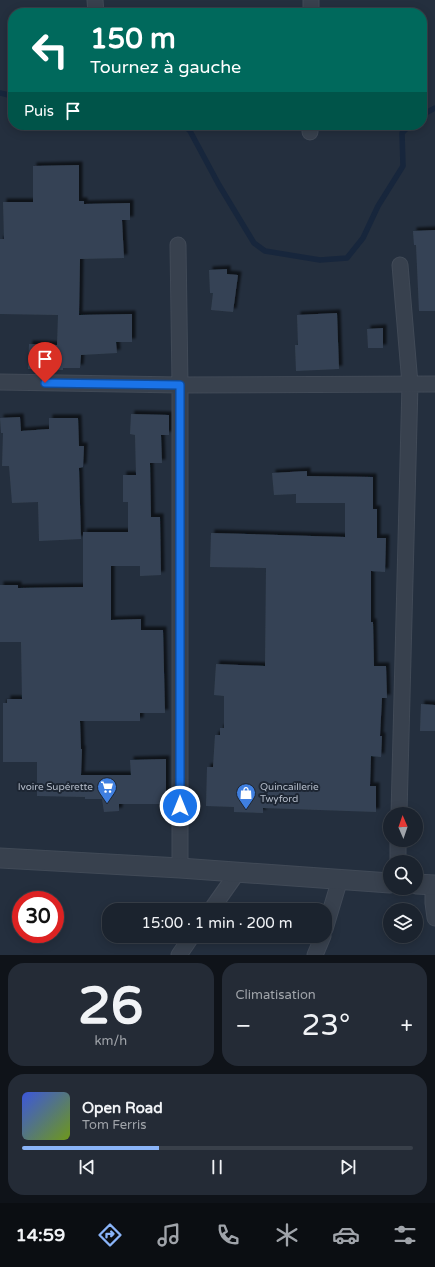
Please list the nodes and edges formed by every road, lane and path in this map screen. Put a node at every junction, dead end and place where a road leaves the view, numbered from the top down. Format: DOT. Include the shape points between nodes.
graph roads {
  1 [pos="178,245"];
  2 [pos="400,265"];
  3 [pos="0,382"];
  4 [pos="410,384"];
  5 [pos="435,384"];
  6 [pos="180,385"];
  7 [pos="399,807"];
  8 [pos="0,858"];
  9 [pos="180,868"];
  10 [pos="237,873"];
  11 [pos="340,879"];
  12 [pos="383,882"];
  13 [pos="428,885"];
  14 [pos="216,903"];
  15 [pos="332,906"];
  16 [pos="435,918"];
  17 [pos="187,943"];
  18 [pos="319,943"];
  19 [pos="179,955"];
  20 [pos="315,955"];
  1 -- 6 [label="street"];
  2 -- 4 [label="street"];
  3 -- 6 [label="street"];
  4 -- 5 [label="street"];
  4 -- 6 [label="street"];
  4 -- 7 [label="street"];
  6 -- 9 [label="street"];
  8 -- 9 [label="street"];
  9 -- 10 [label="street"];
  10 -- 11 [label="street"];
  10 -- 14 [label="street"];
  11 -- 12 [label="street"];
  11 -- 15 [label="street"];
  13 -- 16 [label="street"];
  17 -- 19 [label="street"];
  18 -- 20 [label="street"];
}
